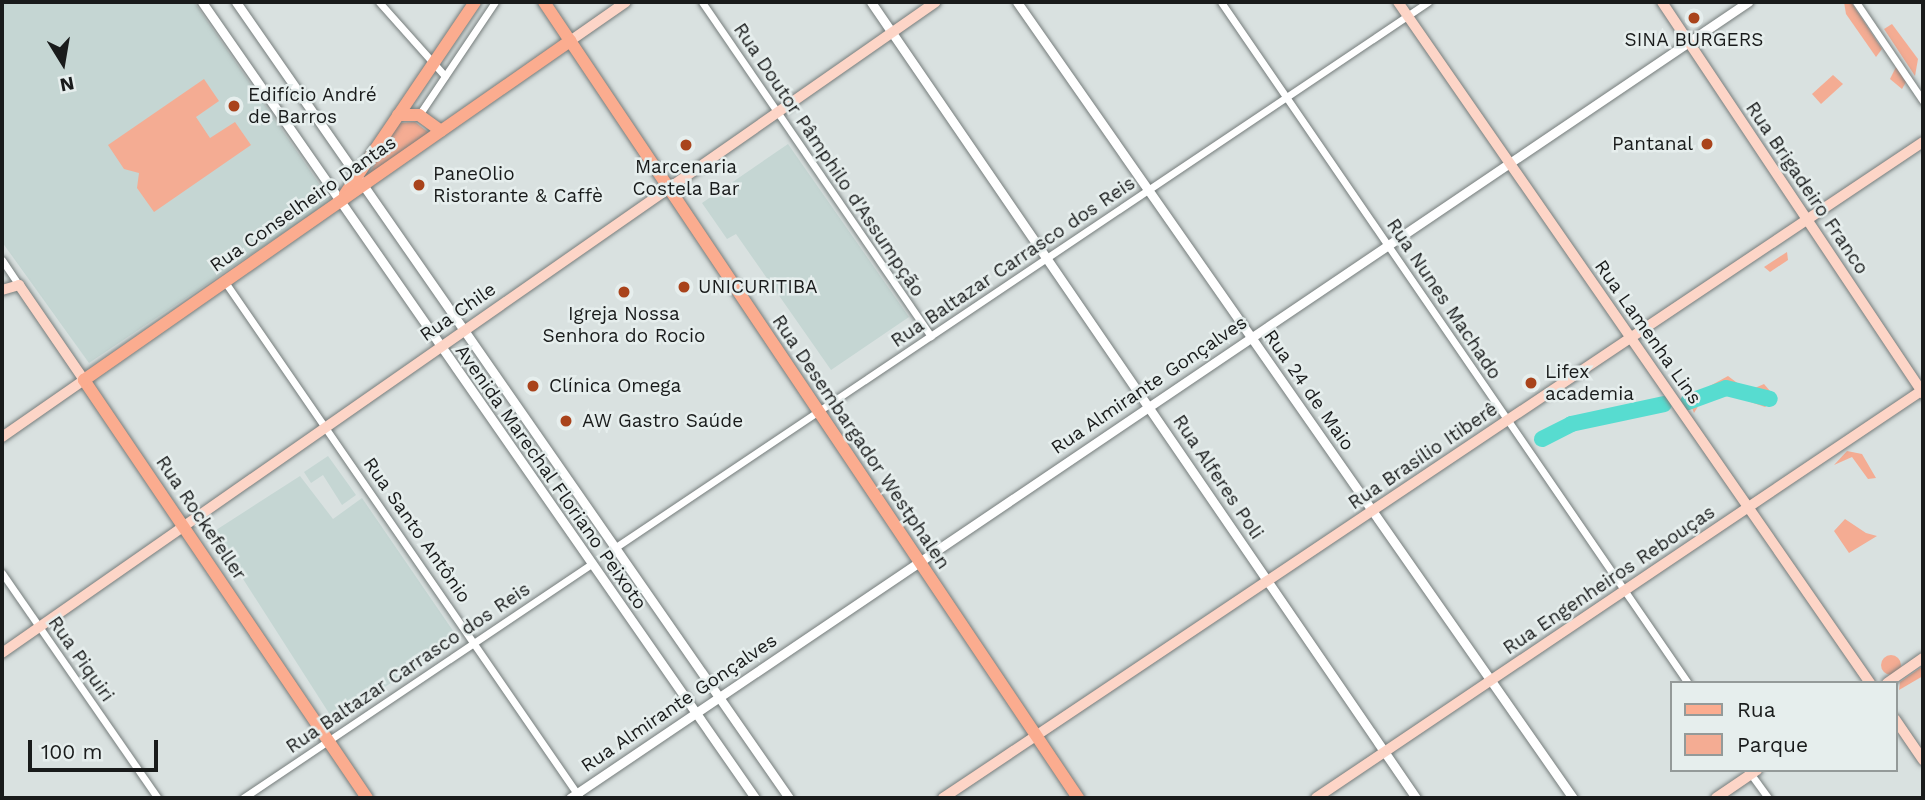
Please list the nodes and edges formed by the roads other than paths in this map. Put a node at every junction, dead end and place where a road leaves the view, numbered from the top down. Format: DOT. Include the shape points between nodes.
graph roads {
  1 [pos="202,2"];
  2 [pos="236,2"];
  3 [pos="379,2"];
  4 [pos="475,2"];
  5 [pos="495,2"];
  6 [pos="544,2"];
  7 [pos="626,2"];
  8 [pos="702,2"];
  9 [pos="872,2"];
  10 [pos="936,2"];
  11 [pos="1017,2"];
  12 [pos="1221,2"];
  13 [pos="1398,2"];
  14 [pos="1428,2"];
  15 [pos="1662,2"];
  16 [pos="1748,2"];
  17 [pos="1856,2"];
  18 [pos="1407,16"];
  19 [pos="892,32"];
  20 [pos="570,41"];
  21 [pos="1689,42"];
  22 [pos="432,63"];
  23 [pos="445,76"];
  24 [pos="1286,97"];
  25 [pos="1923,101"];
  26 [pos="777,112"];
  27 [pos="398,115"];
  28 [pos="419,115"];
  29 [pos="441,131"];
  30 [pos="1923,142"];
  31 [pos="1510,163"];
  32 [pos="360,180"];
  33 [pos="668,189"];
  34 [pos="1148,190"];
  35 [pos="338,202"];
  36 [pos="1808,219"];
  37 [pos="1388,245"];
  38 [pos="1047,258"];
  39 [pos="2,260"];
  40 [pos="225,282"];
  41 [pos="19,285"];
  42 [pos="2,289"];
  43 [pos="464,330"];
  44 [pos="930,336"];
  45 [pos="1251,337"];
  46 [pos="1631,338"];
  47 [pos="439,347"];
  48 [pos="84,380"];
  49 [pos="1923,391"];
  50 [pos="1149,407"];
  51 [pos="818,412"];
  52 [pos="1508,420"];
  53 [pos="326,426"];
  54 [pos="2,437"];
  55 [pos="1748,507"];
  56 [pos="1372,511"];
  57 [pos="182,526"];
  58 [pos="616,547"];
  59 [pos="919,562"];
  60 [pos="591,564"];
  61 [pos="2,573"];
  62 [pos="1268,581"];
  63 [pos="1625,590"];
  64 [pos="38,626"];
  65 [pos="475,642"];
  66 [pos="2,653"];
  67 [pos="1923,658"];
  68 [pos="1491,680"];
  69 [pos="1687,681"];
  70 [pos="1869,681"];
  71 [pos="1890,681"];
  72 [pos="719,696"];
  73 [pos="694,713"];
  74 [pos="1897,722"];
  75 [pos="1036,736"];
  76 [pos="328,741"];
  77 [pos="1385,752"];
  78 [pos="1923,760"];
  79 [pos="1752,772"];
  80 [pos="576,797"];
  81 [pos="158,798"];
  82 [pos="243,798"];
  83 [pos="367,798"];
  84 [pos="755,798"];
  85 [pos="789,798"];
  86 [pos="943,798"];
  87 [pos="1078,798"];
  88 [pos="1316,798"];
  89 [pos="1416,798"];
  90 [pos="1573,798"];
  91 [pos="1716,798"];
  92 [pos="1768,798"];
  1 -- 35 [label="street, Avenida Marechal Floriano Peixoto"];
  2 -- 32 [label="street, Avenida Marechal Floriano Peixoto"];
  3 -- 22 [label="street"];
  4 -- 22 [label="main road"];
  5 -- 23 [label="street"];
  6 -- 20 [label="main road, Rua Desembargador Westphalen"];
  7 -- 20 [label="main road, Rua Conselheiro Dantas"];
  8 -- 26 [label="street, Rua Doutor Pâmphilo d'Assumpção"];
  9 -- 19 [label="street, Rua Alferes Poli"];
  10 -- 19 [label="main road, Rua Chile"];
  11 -- 34 [label="street, Rua 24 de Maio"];
  12 -- 24 [label="street, Rua Nunes Machado"];
  13 -- 18 [label="main road, Rua Lamenha Lins"];
  14 -- 18 [label="street, Rua Baltazar Carrasco dos Reis"];
  15 -- 21 [label="main road, Rua Brigadeiro Franco"];
  16 -- 21 [label="street, Rua Almirante Gonçalves"];
  17 -- 25 [label="street"];
  18 -- 24 [label="street, Rua Baltazar Carrasco dos Reis"];
  18 -- 31 [label="main road, Rua Lamenha Lins"];
  19 -- 26 [label="main road, Rua Chile"];
  19 -- 38 [label="street, Rua Alferes Poli"];
  20 -- 29 [label="main road, Rua Conselheiro Dantas"];
  20 -- 33 [label="main road, Rua Desembargador Westphalen"];
  21 -- 31 [label="street, Rua Almirante Gonçalves"];
  21 -- 36 [label="main road, Rua Brigadeiro Franco"];
  22 -- 23 [label="street"];
  22 -- 27 [label="main road"];
  23 -- 28 [label="street"];
  24 -- 34 [label="street, Rua Baltazar Carrasco dos Reis"];
  24 -- 37 [label="street, Rua Nunes Machado"];
  26 -- 33 [label="main road, Rua Chile"];
  26 -- 44 [label="street, Rua Doutor Pâmphilo d'Assumpção"];
  27 -- 28 [label="main road"];
  27 -- 32 [label="main road"];
  28 -- 29 [label="main road"];
  29 -- 32 [label="main road, Rua Conselheiro Dantas"];
  30 -- 36 [label="main road, Rua Brasílio Itiberê"];
  31 -- 37 [label="street, Rua Almirante Gonçalves"];
  31 -- 46 [label="main road, Rua Lamenha Lins"];
  32 -- 35 [label="main road, Rua Conselheiro Dantas"];
  32 -- 43 [label="street, Avenida Marechal Floriano Peixoto"];
  33 -- 43 [label="main road, Rua Chile"];
  33 -- 51 [label="main road, Rua Desembargador Westphalen"];
  34 -- 38 [label="street, Rua Baltazar Carrasco dos Reis"];
  34 -- 45 [label="street, Rua 24 de Maio"];
  35 -- 40 [label="main road, Rua Conselheiro Dantas"];
  35 -- 47 [label="street, Avenida Marechal Floriano Peixoto"];
  36 -- 46 [label="main road, Rua Brasílio Itiberê"];
  36 -- 49 [label="main road, Rua Brigadeiro Franco"];
  37 -- 45 [label="street, Rua Almirante Gonçalves"];
  37 -- 52 [label="street, Rua Nunes Machado"];
  38 -- 44 [label="street, Rua Baltazar Carrasco dos Reis"];
  38 -- 50 [label="street, Rua Alferes Poli"];
  39 -- 41 [label="street, Rua Rockefeller"];
  40 -- 48 [label="main road, Rua Conselheiro Dantas"];
  40 -- 53 [label="street, Rua Santo Antônio"];
  41 -- 42 [label="main road"];
  41 -- 48 [label="main road, Rua Rockefeller"];
  43 -- 47 [label="main road, Rua Chile"];
  43 -- 58 [label="street, Avenida Marechal Floriano Peixoto"];
  44 -- 51 [label="street, Rua Baltazar Carrasco dos Reis"];
  45 -- 50 [label="street, Rua Almirante Gonçalves"];
  45 -- 56 [label="street, Rua 24 de Maio"];
  46 -- 52 [label="main road, Rua Brasílio Itiberê"];
  46 -- 55 [label="main road, Rua Lamenha Lins"];
  47 -- 53 [label="main road, Rua Chile"];
  47 -- 60 [label="street, Avenida Marechal Floriano Peixoto"];
  48 -- 54 [label="main road, Rua Conselheiro Dantas"];
  48 -- 57 [label="main road, Rua Rockefeller"];
  49 -- 55 [label="main road, Rua Engenheiros Rebouças"];
  50 -- 59 [label="street, Rua Almirante Gonçalves"];
  50 -- 62 [label="street, Rua Alferes Poli"];
  51 -- 58 [label="street, Rua Baltazar Carrasco dos Reis"];
  51 -- 59 [label="main road, Rua Desembargador Westphalen"];
  52 -- 56 [label="main road, Rua Brasílio Itiberê"];
  52 -- 63 [label="street, Rua Nunes Machado"];
  53 -- 57 [label="main road, Rua Chile"];
  53 -- 65 [label="street, Rua Santo Antônio"];
  55 -- 63 [label="main road, Rua Engenheiros Rebouças"];
  55 -- 70 [label="main road, Rua Lamenha Lins"];
  56 -- 62 [label="main road, Rua Brasílio Itiberê"];
  56 -- 68 [label="street, Rua 24 de Maio"];
  57 -- 64 [label="main road, Rua Chile"];
  57 -- 76 [label="main road, Rua Rockefeller"];
  58 -- 72 [label="street, Avenida Marechal Floriano Peixoto"];
  59 -- 72 [label="street, Rua Almirante Gonçalves"];
  59 -- 75 [label="main road, Rua Desembargador Westphalen"];
  60 -- 65 [label="street, Rua Baltazar Carrasco dos Reis"];
  60 -- 73 [label="street, Avenida Marechal Floriano Peixoto"];
  61 -- 64 [label="street, Rua Piquiri"];
  62 -- 75 [label="main road, Rua Brasílio Itiberê"];
  62 -- 77 [label="street, Rua Alferes Poli"];
  63 -- 68 [label="main road, Rua Engenheiros Rebouças"];
  63 -- 69 [label="street, Rua Nunes Machado"];
  64 -- 66 [label="main road, Rua Chile"];
  64 -- 81 [label="street, Rua Piquiri"];
  65 -- 76 [label="street, Rua Baltazar Carrasco dos Reis"];
  65 -- 80 [label="street, Rua Santo Antônio"];
  67 -- 71 [label="main road"];
  68 -- 77 [label="main road, Rua Engenheiros Rebouças"];
  68 -- 90 [label="street, Rua 24 de Maio"];
  72 -- 73 [label="street, Rua Almirante Gonçalves"];
  72 -- 85 [label="street, Avenida Marechal Floriano Peixoto"];
  73 -- 80 [label="street, Rua Almirante Gonçalves"];
  73 -- 84 [label="street, Avenida Marechal Floriano Peixoto"];
  74 -- 78 [label="main road"];
  75 -- 86 [label="main road, Rua Brasílio Itiberê"];
  75 -- 87 [label="main road, Rua Desembargador Westphalen"];
  76 -- 82 [label="street, Rua Baltazar Carrasco dos Reis"];
  76 -- 83 [label="main road, Rua Rockefeller"];
  77 -- 88 [label="main road, Rua Engenheiros Rebouças"];
  77 -- 89 [label="street, Rua Alferes Poli"];
  79 -- 91 [label="main road"];
  79 -- 92 [label="street"];
}
